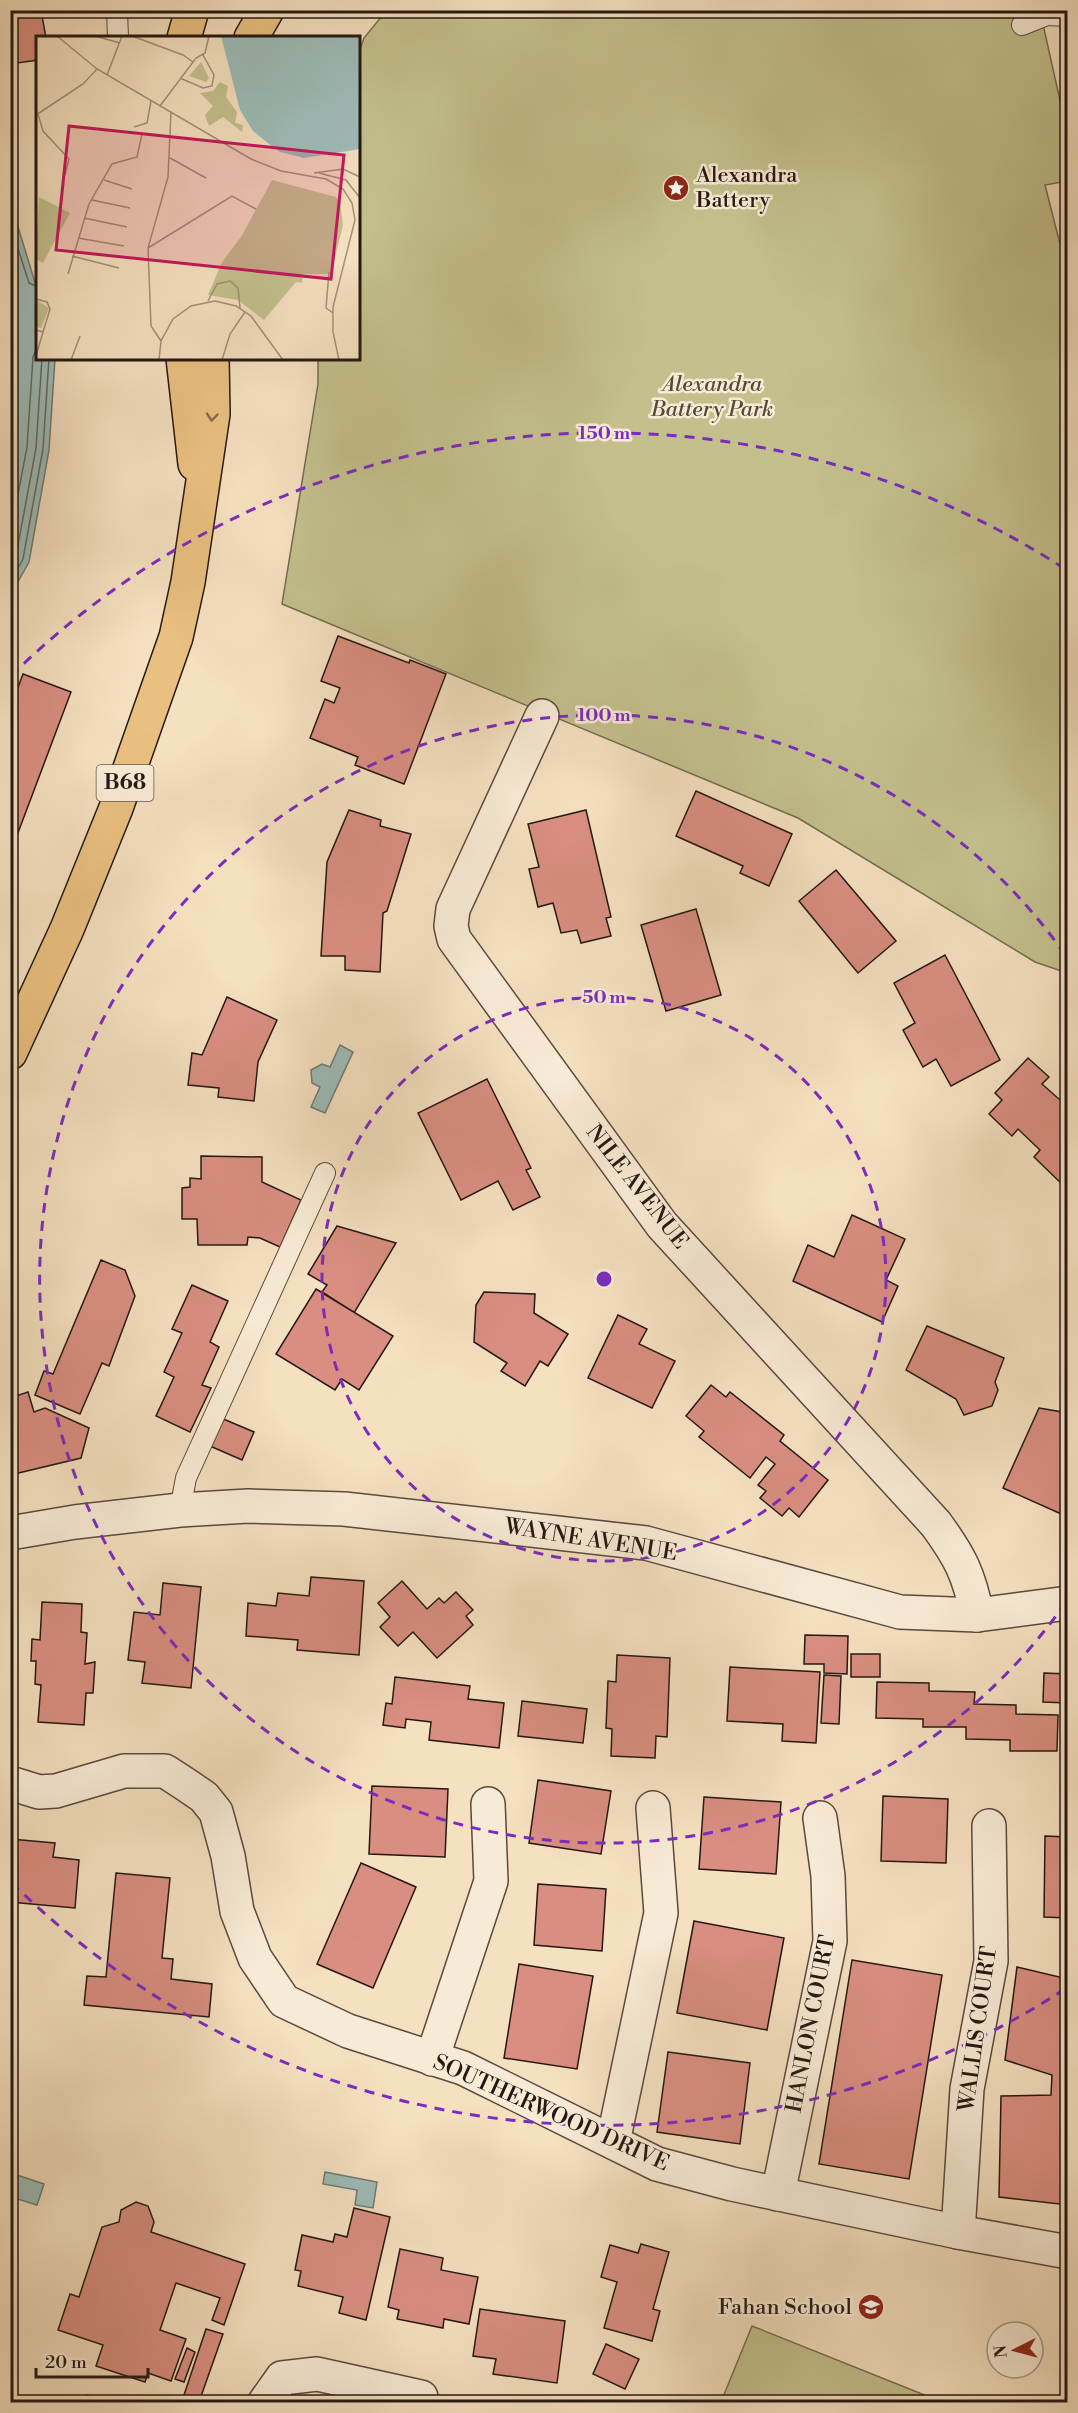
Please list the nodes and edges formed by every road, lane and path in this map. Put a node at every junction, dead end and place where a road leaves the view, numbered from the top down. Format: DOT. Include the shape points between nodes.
graph roads {
  1 [pos="117,10"];
  2 [pos="192,10"];
  3 [pos="267,10"];
  4 [pos="1068,16"];
  5 [pos="1022,25"];
  6 [pos="118,36"];
  7 [pos="185,36"];
  8 [pos="252,36"];
  9 [pos="183,360"];
  10 [pos="212,360"];
  11 [pos="200,501"];
  12 [pos="542,716"];
  13 [pos="10,1053"];
  14 [pos="325,1173"];
  15 [pos="180,1510"];
  16 [pos="10,1533"];
  17 [pos="1068,1603"];
  18 [pos="977,1615"];
  19 [pos="10,1783"];
  20 [pos="488,1804"];
  21 [pos="653,1808"];
  22 [pos="820,1818"];
  23 [pos="988,1826"];
  24 [pos="432,2059"];
  25 [pos="613,2142"];
  26 [pos="778,2194"];
  27 [pos="958,2232"];
  28 [pos="1068,2252"];
  29 [pos="421,2397"];
  30 [pos="265,2403"];
  1 -- 6 [label="lane"];
  2 -- 7 [label="main road"];
  3 -- 8 [label="main road"];
  4 -- 5 [label="lane" via="1047,15"];
  9 -- 11 [label="main road, B68"];
  10 -- 11 [label="main road, B68, one-way" via="213,414"];
  11 -- 13 [label="main road, B68" via="176,637 158,693 67,929"];
  12 -- 18 [label="street, NILE AVENUE" via="453,909 454,939 662,1225 936,1524 960,1556"];
  14 -- 15 [label="lane" via="186,1478"];
  15 -- 16 [label="street, WAYNE AVENUE"];
  15 -- 18 [label="street, WAYNE AVENUE" via="248,1506 344,1509 646,1543 900,1612"];
  17 -- 18 [label="street, WAYNE AVENUE"];
  19 -- 24 [label="street, SOUTHERWOOD DRIVE" via="39,1792 56,1791 124,1771 165,1771 185,1784 204,1797 216,1812 237,1911 255,1958 284,2001 348,2031"];
  20 -- 24 [label="street" via="491,1881"];
  21 -- 25 [label="street" via="660,1913"];
  22 -- 26 [label="street, HANLON COURT" via="828,1876 830,1941"];
  23 -- 27 [label="street, WALLIS COURT" via="991,1961 967,2089"];
  24 -- 25 [label="street, SOUTHERWOOD DRIVE" via="463,2068"];
  25 -- 26 [label="street, SOUTHERWOOD DRIVE" via="657,2164"];
  26 -- 27 [label="street, SOUTHERWOOD DRIVE"];
  27 -- 28 [label="street, SOUTHERWOOD DRIVE"];
  29 -- 30 [label="street" via="317,2374 282,2378"];
}
